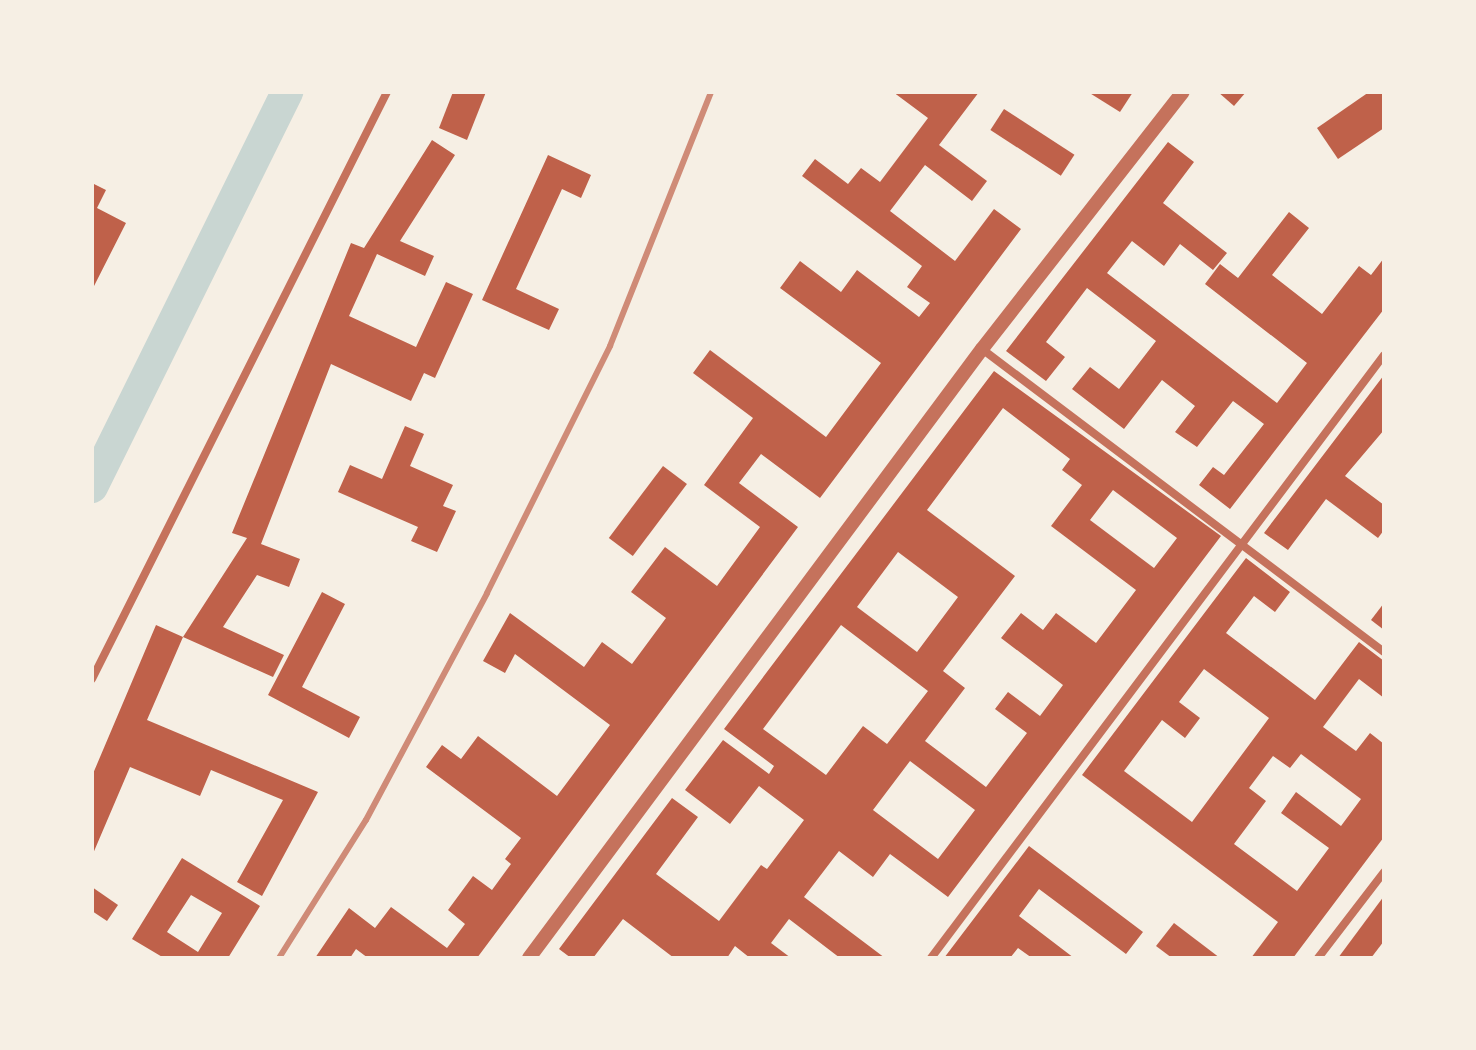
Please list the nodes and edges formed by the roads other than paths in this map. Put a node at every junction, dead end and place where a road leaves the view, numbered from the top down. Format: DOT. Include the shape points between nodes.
graph roads {
  1 [pos="387,92"];
  2 [pos="1183,92"];
  3 [pos="1170,98"];
  4 [pos="982,349"];
  5 [pos="1384,355"];
  6 [pos="1242,545"];
  7 [pos="1384,652"];
  8 [pos="92,679"];
  9 [pos="1384,872"];
  10 [pos="533,957"];
  11 [pos="931,958"];
  12 [pos="1318,958"];
  1 -- 8 [label="street"];
  2 -- 3 [label="street"];
  3 -- 4 [label="street"];
  4 -- 6 [label="street"];
  4 -- 10 [label="street"];
  5 -- 6 [label="street"];
  6 -- 7 [label="street"];
  6 -- 11 [label="street"];
  9 -- 12 [label="street"];
}
